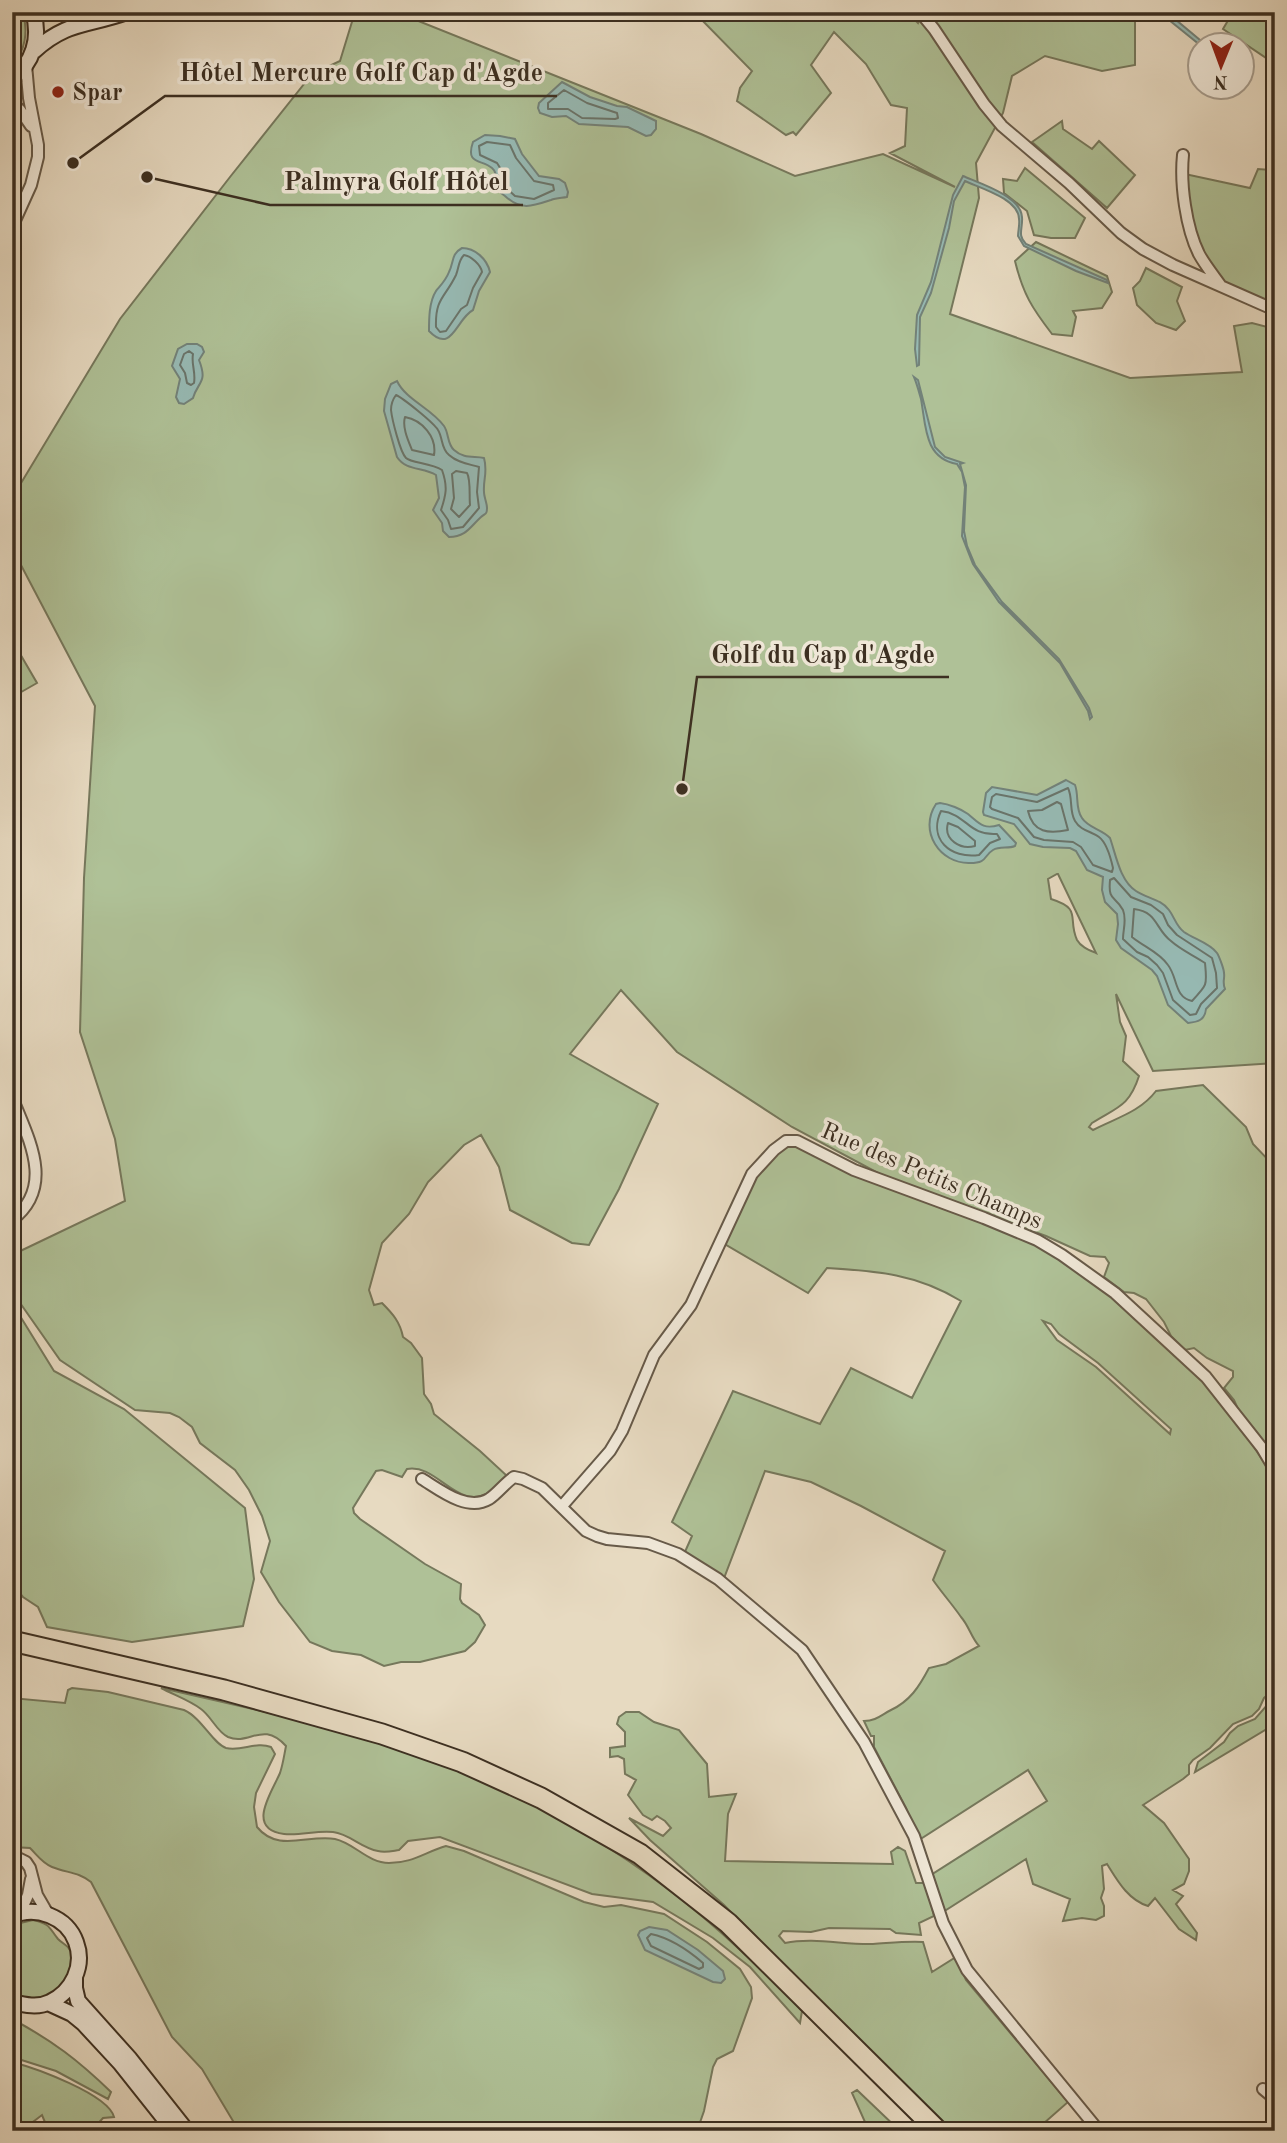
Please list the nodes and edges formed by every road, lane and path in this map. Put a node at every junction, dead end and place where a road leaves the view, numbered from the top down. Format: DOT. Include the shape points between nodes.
graph roads {
  1 [pos="33,12"];
  2 [pos="50,12"];
  3 [pos="73,12"];
  4 [pos="127,12"];
  5 [pos="920,12"];
  6 [pos="34,51"];
  7 [pos="26,65"];
  8 [pos="12,79"];
  9 [pos="12,103"];
  10 [pos="35,131"];
  11 [pos="1184,155"];
  12 [pos="12,227"];
  13 [pos="1221,286"];
  14 [pos="1275,310"];
  15 [pos="12,1097"];
  16 [pos="12,1220"];
  17 [pos="1275,1470"];
  18 [pos="422,1479"];
  19 [pos="562,1506"];
  20 [pos="12,1641"];
  21 [pos="12,1858"];
  22 [pos="31,1876"];
  23 [pos="48,1914"];
  24 [pos="16,1915"];
  25 [pos="75,1978"];
  26 [pos="12,2002"];
  27 [pos="48,2003"];
  28 [pos="1263,2089"];
  29 [pos="1275,2099"];
  30 [pos="174,2131"];
  31 [pos="187,2131"];
  32 [pos="938,2131"];
  33 [pos="1099,2131"];
  1 -- 6 [label="main road"];
  2 -- 3 [label="main road"];
  4 -- 6 [label="main road" via="64,29"];
  5 -- 13 [label="street" via="1002,126 1121,233 1143,249"];
  6 -- 7 [label="main road"];
  7 -- 8 [label="main road"];
  7 -- 10 [label="street"];
  9 -- 10 [label="street"];
  10 -- 12 [label="street" via="37,168"];
  11 -- 13 [label="street" via="1191,234"];
  13 -- 14 [label="street"];
  15 -- 16 [label="street" via="36,1170 31,1197"];
  17 -- 19 [label="street, Rue des Petits Champs" via="1206,1377 1115,1293 1062,1255 948,1203 854,1170 797,1141 786,1141 752,1174 691,1305 654,1355 610,1451"];
  18 -- 19 [label="street" via="461,1501 476,1503 514,1477 542,1488"];
  19 -- 33 [label="street" via="597,1536 648,1543 678,1554 718,1579 802,1650 864,1742 914,1836 943,1923 967,1970"];
  20 -- 32 [label="highway" via="224,1690 382,1734 462,1762 551,1803 640,1854 728,1923"];
  21 -- 22 [label="street" via="26,1862"];
  22 -- 23 [label="street"];
  22 -- 24 [label="street" via="28,1895"];
  23 -- 24 [label="main road"];
  23 -- 25 [label="main road" via="66,1927 76,1942"];
  25 -- 27 [label="main road" via="64,1993"];
  25 -- 31 [label="main road" via="78,2001"];
  26 -- 27 [label="main road"];
  27 -- 30 [label="main road" via="83,2023"];
  28 -- 29 [label="street"];
}
